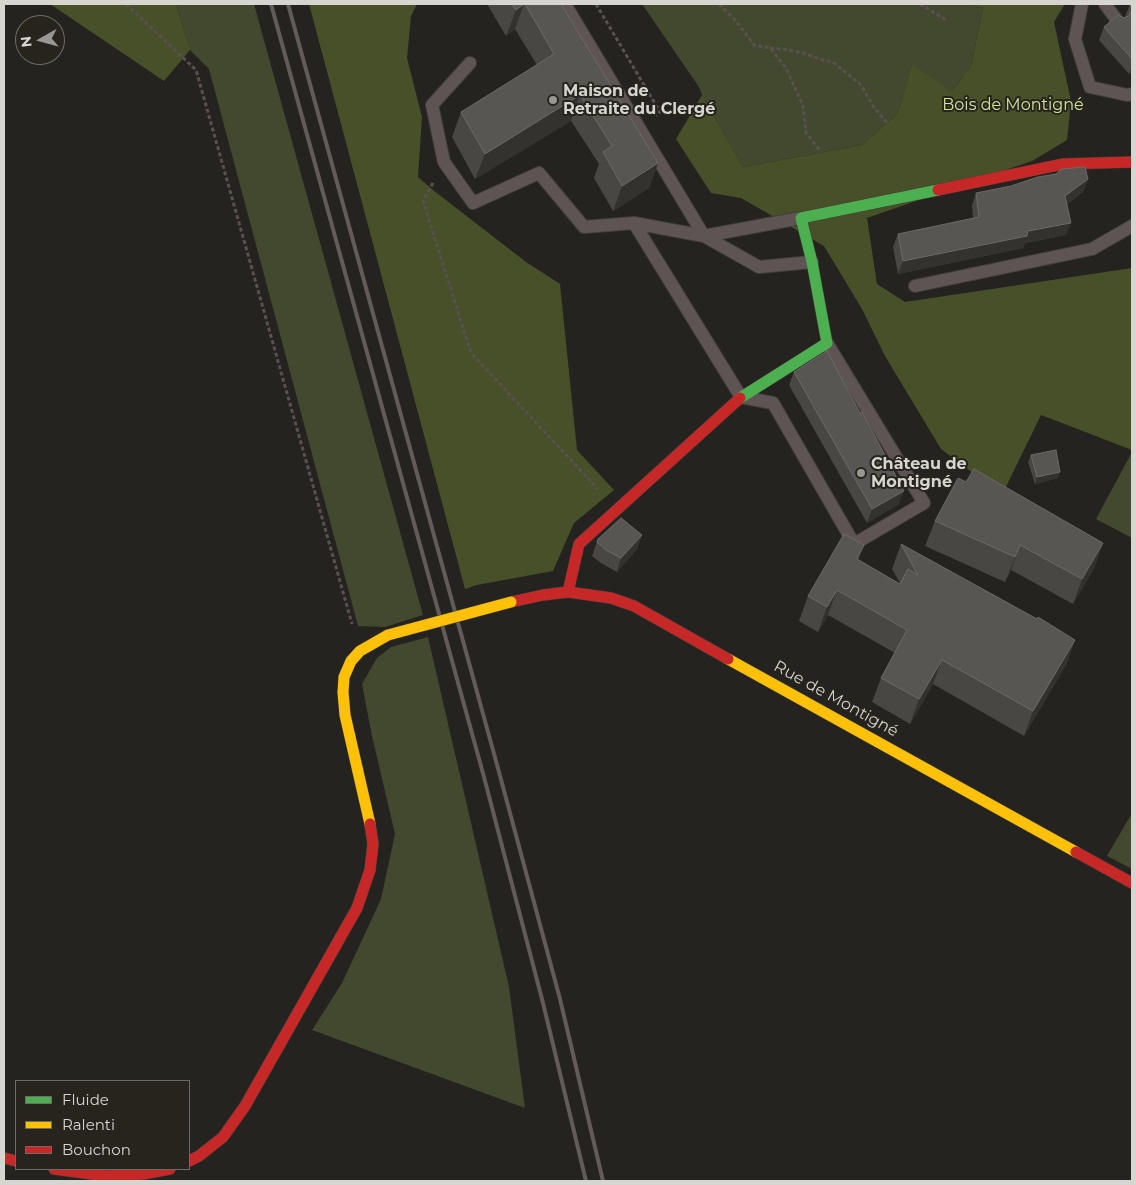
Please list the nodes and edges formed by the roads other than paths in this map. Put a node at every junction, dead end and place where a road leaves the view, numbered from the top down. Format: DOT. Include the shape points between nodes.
graph roads {
  1 [pos="565,4"];
  2 [pos="1082,4"];
  3 [pos="1105,4"];
  4 [pos="1119,23"];
  5 [pos="470,63"];
  6 [pos="1132,94"];
  7 [pos="1132,162"];
  8 [pos="801,218"];
  9 [pos="634,223"];
  10 [pos="1132,226"];
  11 [pos="704,236"];
  12 [pos="812,262"];
  13 [pos="915,286"];
  14 [pos="826,343"];
  15 [pos="741,397"];
  16 [pos="568,592"];
  17 [pos="1132,882"];
  18 [pos="190,1160"];
  19 [pos="59,1170"];
  20 [pos="165,1170"];
  1 -- 11 [label="lane"];
  2 -- 6 [label="lane" via="1075,39 1090,87"];
  3 -- 4 [label="lane"];
  5 -- 9 [label="lane" via="432,105 444,162 473,203 539,172 584,227"];
  7 -- 8 [label="street" via="1063,164"];
  8 -- 11 [label="lane"];
  8 -- 12 [label="street"];
  9 -- 11 [label="lane"];
  9 -- 15 [label="lane"];
  10 -- 13 [label="lane" via="1092,249"];
  11 -- 12 [label="lane" via="759,267"];
  12 -- 14 [label="street"];
  14 -- 15 [label="street"];
  14 -- 15 [label="lane" via="924,503 854,544 773,403"];
  15 -- 16 [label="street" via="579,544"];
  16 -- 17 [label="street, Rue de Montigné" via="611,598 634,606"];
  16 -- 18 [label="street, Rue de Montigné, bridge" via="511,602 388,635 360,651 351,661 344,677 345,715 366,803 372,844 370,870 357,908 245,1106 223,1137"];
  19 -- 20 [label="street" via="107,1176"];
}
